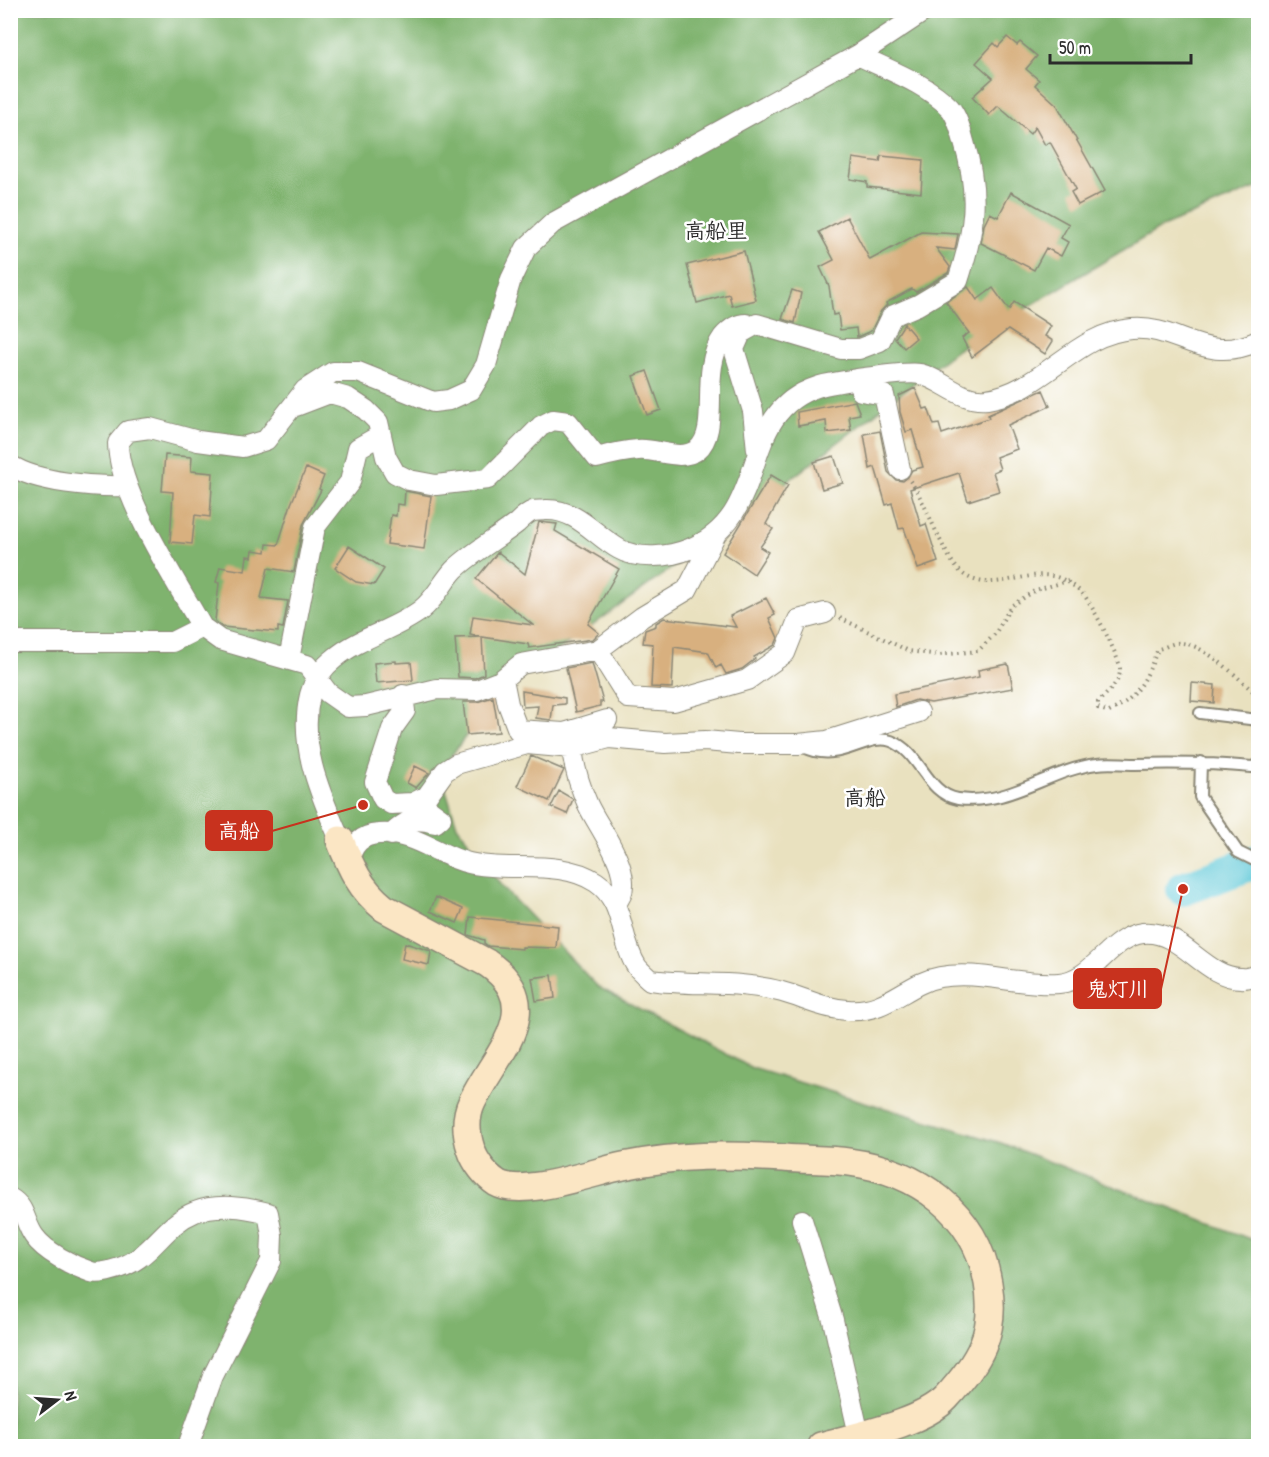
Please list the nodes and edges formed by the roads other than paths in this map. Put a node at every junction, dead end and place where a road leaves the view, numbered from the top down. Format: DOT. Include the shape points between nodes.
graph roads {
  1 [pos="926,10"];
  2 [pos="858,56"];
  3 [pos="756,324"];
  4 [pos="1258,341"];
  5 [pos="860,380"];
  6 [pos="291,408"];
  7 [pos="379,436"];
  8 [pos="757,455"];
  9 [pos="10,465"];
  10 [pos="900,469"];
  11 [pos="126,486"];
  12 [pos="716,534"];
  13 [pos="825,613"];
  14 [pos="202,627"];
  15 [pos="10,642"];
  16 [pos="598,650"];
  17 [pos="289,658"];
  18 [pos="317,678"];
  19 [pos="503,679"];
  20 [pos="403,695"];
  21 [pos="919,712"];
  22 [pos="1200,713"];
  23 [pos="607,720"];
  24 [pos="1258,720"];
  25 [pos="798,744"];
  26 [pos="572,748"];
  27 [pos="1201,762"];
  28 [pos="1258,765"];
  29 [pos="418,801"];
  30 [pos="391,835"];
  31 [pos="346,841"];
  32 [pos="1258,862"];
  33 [pos="615,904"];
  34 [pos="1258,975"];
  35 [pos="10,1198"];
  36 [pos="802,1220"];
  37 [pos="859,1435"];
  38 [pos="188,1446"];
  39 [pos="821,1446"];
  1 -- 2 [label="street"];
  2 -- 3 [label="street" via="927,89 955,117 972,169 975,192 970,243 958,281 892,316 880,341 859,349 841,349"];
  2 -- 6 [label="street" via="553,223 526,248 521,258 486,364 471,390 433,402 358,372 333,372 305,390"];
  3 -- 7 [label="street" via="742,324 728,332 714,349 709,374 707,437 696,451 679,455 640,450 597,458 568,422 553,420 541,426 488,479 436,485 394,473"];
  3 -- 8 [label="street" via="741,333 734,349 753,411"];
  4 -- 5 [label="street" via="1239,349 1216,350 1136,328 1114,331 1091,339 1033,382 987,399 970,398 918,373"];
  5 -- 8 [label="street" via="818,387 798,395 770,422"];
  5 -- 10 [label="street" via="861,391 884,395"];
  6 -- 7 [label="street" via="330,393 348,398 378,422"];
  6 -- 11 [label="street" via="266,440 243,447 198,441 150,428 129,431 118,443"];
  7 -- 17 [label="street" via="358,448 350,482 315,527"];
  8 -- 12 [label="street" via="745,497"];
  9 -- 11 [label="street" via="58,481"];
  11 -- 14 [label="street"];
  12 -- 16 [label="street" via="687,590"];
  12 -- 18 [label="street" via="680,552 640,555 621,551 567,513 531,512 454,570 438,594 419,611 334,658"];
  13 -- 16 [label="street" via="798,620 785,654 747,680 674,701 628,699"];
  14 -- 15 [label="street" via="172,642"];
  14 -- 17 [label="street" via="220,640"];
  16 -- 19 [label="street" via="521,664"];
  17 -- 18 [label="street" via="307,665"];
  18 -- 20 [label="street" via="328,693 348,707"];
  18 -- 31 [label="street" via="308,712 308,744 317,785"];
  19 -- 20 [label="street" via="477,690 437,689"];
  19 -- 23 [label="street" via="518,730 564,733"];
  20 -- 29 [label="street" via="405,711 392,729 375,782 383,799 391,804"];
  21 -- 25 [label="street" via="827,741"];
  22 -- 24 [label="lane"];
  25 -- 26 [label="street" via="665,743 609,738"];
  25 -- 27 [label="lane" via="819,754 891,741 913,756 939,792 956,799 986,800 1008,795 1097,764"];
  26 -- 29 [label="street" via="527,744 472,759 445,771 427,796"];
  26 -- 33 [label="street" via="588,805 621,872 625,888"];
  27 -- 28 [label="lane"];
  27 -- 32 [label="lane" via="1200,798 1238,852"];
  29 -- 30 [label="street" via="441,818 435,824 418,818 404,822"];
  30 -- 31 [label="street"];
  30 -- 33 [label="street" via="421,840 469,863 560,869 582,875 597,882"];
  31 -- 37 [label="street" via="355,879 370,897 488,963 499,971 514,995 515,1027 470,1104 466,1124 473,1155 497,1182 511,1188 528,1187 624,1166 702,1155 850,1162 910,1178 960,1217 973,1236 988,1278 992,1324 986,1341 975,1362 940,1404 915,1418"];
  33 -- 34 [label="street" via="637,966 650,980 782,992 814,1005 848,1010 869,1010 940,977 1060,984 1078,977 1126,938 1145,933 1169,938 1222,974 1241,978"];
  35 -- 38 [label="street" via="20,1204 33,1235 44,1248 94,1274 141,1259 171,1228 194,1212 251,1208 268,1213 271,1261 213,1376"];
  36 -- 37 [label="street" via="833,1320"];
  37 -- 39 [label="street"];
}
